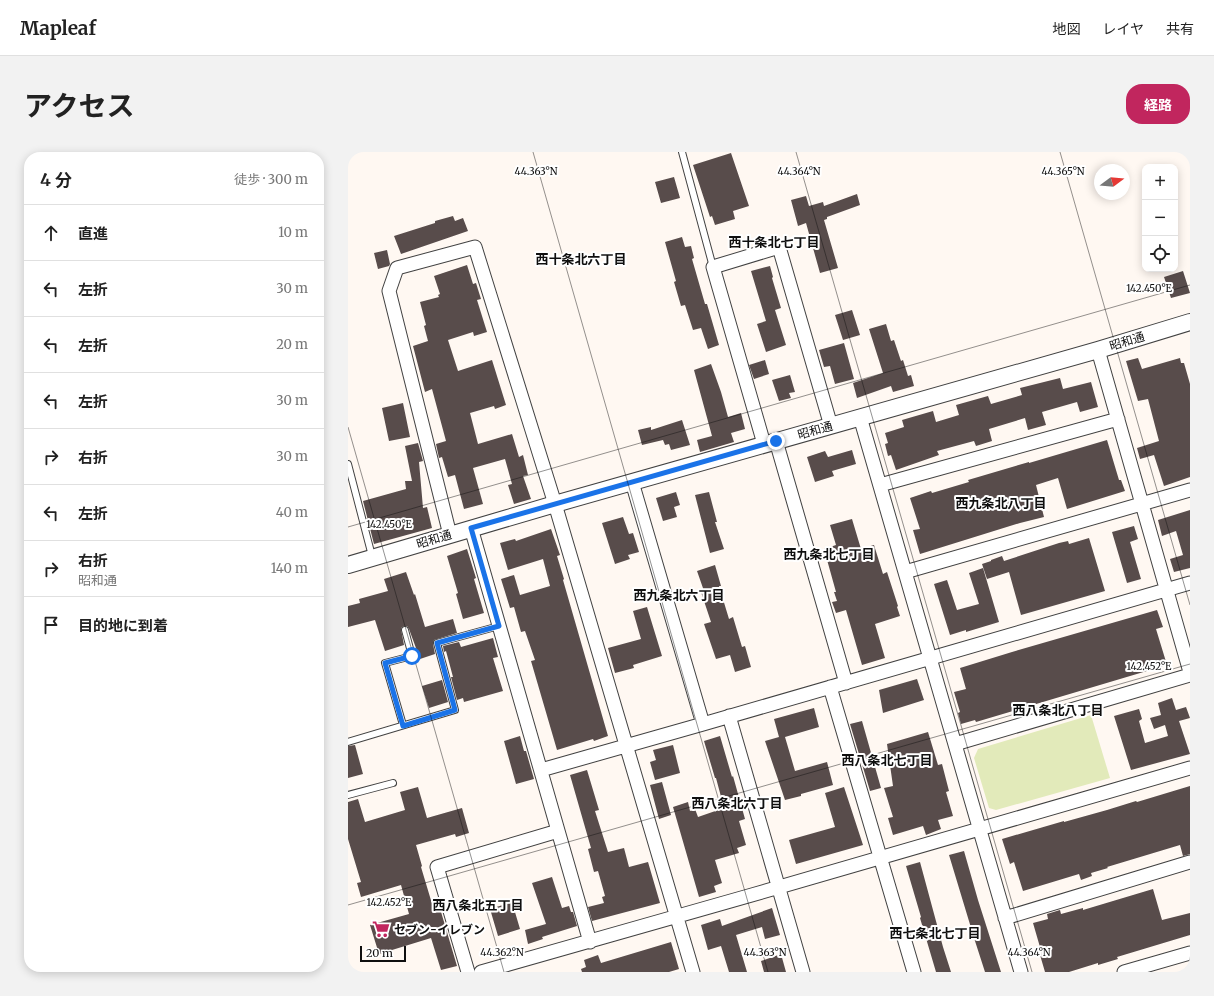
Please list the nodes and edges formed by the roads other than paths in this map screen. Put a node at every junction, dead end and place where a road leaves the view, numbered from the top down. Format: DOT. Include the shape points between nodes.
graph roads {
  1 [pos="682,152"];
  2 [pos="713,267"];
  3 [pos="1190,322"];
  4 [pos="1098,350"];
  5 [pos="860,417"];
  6 [pos="1118,419"];
  7 [pos="831,426"];
  8 [pos="770,443"];
  9 [pos="348,464"];
  10 [pos="632,482"];
  11 [pos="880,485"];
  12 [pos="1190,490"];
  13 [pos="555,504"];
  14 [pos="1142,504"];
  15 [pos="471,528"];
  16 [pos="450,535"];
  17 [pos="373,558"];
  18 [pos="348,565"];
  19 [pos="905,572"];
  20 [pos="1190,583"];
  21 [pos="1166,590"];
  22 [pos="499,626"];
  23 [pos="405,630"];
  24 [pos="930,658"];
  25 [pos="1190,674"];
  26 [pos="846,682"];
  27 [pos="830,687"];
  28 [pos="730,716"];
  29 [pos="703,724"];
  30 [pos="403,726"];
  31 [pos="348,742"];
  32 [pos="955,744"];
  33 [pos="626,746"];
  34 [pos="1190,768"];
  35 [pos="541,770"];
  36 [pos="392,782"];
  37 [pos="348,795"];
  38 [pos="979,828"];
  39 [pos="558,831"];
  40 [pos="881,858"];
  41 [pos="1190,862"];
  42 [pos="779,888"];
  43 [pos="677,916"];
  44 [pos="1005,918"];
  45 [pos="590,942"];
  46 [pos="1190,953"];
  47 [pos="468,972"];
  48 [pos="481,972"];
  49 [pos="693,972"];
  50 [pos="803,972"];
  51 [pos="914,972"];
  52 [pos="1021,972"];
  53 [pos="1124,972"];
  1 -- 2 [label="lane"];
  2 -- 7 [label="street" via="778,247"];
  2 -- 8 [label="street"];
  3 -- 4 [label="street, 昭和通"];
  4 -- 5 [label="street, 昭和通"];
  4 -- 6 [label="street"];
  5 -- 7 [label="street, 昭和通"];
  5 -- 11 [label="street"];
  6 -- 11 [label="street"];
  6 -- 14 [label="street"];
  7 -- 8 [label="street, 昭和通"];
  8 -- 10 [label="street, 昭和通"];
  8 -- 26 [label="street"];
  9 -- 17 [label="lane"];
  10 -- 13 [label="street, 昭和通"];
  10 -- 29 [label="street"];
  11 -- 19 [label="street"];
  12 -- 14 [label="street"];
  13 -- 15 [label="street, 昭和通"];
  13 -- 16 [label="street" via="475,247 397,268 389,291"];
  13 -- 33 [label="street"];
  14 -- 19 [label="street"];
  14 -- 21 [label="street"];
  15 -- 16 [label="street, 昭和通"];
  15 -- 22 [label="street"];
  16 -- 17 [label="street, 昭和通"];
  17 -- 18 [label="street, 昭和通"];
  19 -- 24 [label="street"];
  20 -- 21 [label="street"];
  21 -- 24 [label="street"];
  21 -- 25 [label="street"];
  22 -- 30 [label="lane" via="437,643 455,710"];
  22 -- 35 [label="street"];
  23 -- 30 [label="lane" via="412,656 385,663"];
  24 -- 26 [label="street"];
  24 -- 32 [label="street"];
  25 -- 32 [label="street"];
  26 -- 27 [label="street"];
  27 -- 28 [label="street"];
  27 -- 40 [label="street"];
  28 -- 29 [label="street"];
  28 -- 42 [label="street"];
  29 -- 33 [label="street"];
  30 -- 31 [label="lane"];
  32 -- 38 [label="street"];
  33 -- 35 [label="street"];
  33 -- 43 [label="street"];
  34 -- 38 [label="street"];
  35 -- 39 [label="street"];
  36 -- 37 [label="lane"];
  38 -- 40 [label="street"];
  38 -- 44 [label="street"];
  39 -- 45 [label="street"];
  39 -- 47 [label="street" via="437,867"];
  40 -- 42 [label="street"];
  40 -- 51 [label="street"];
  41 -- 44 [label="street"];
  42 -- 43 [label="street"];
  42 -- 50 [label="street"];
  43 -- 45 [label="street"];
  43 -- 49 [label="street"];
  44 -- 52 [label="street"];
  45 -- 48 [label="street"];
  46 -- 53 [label="street"];
}
